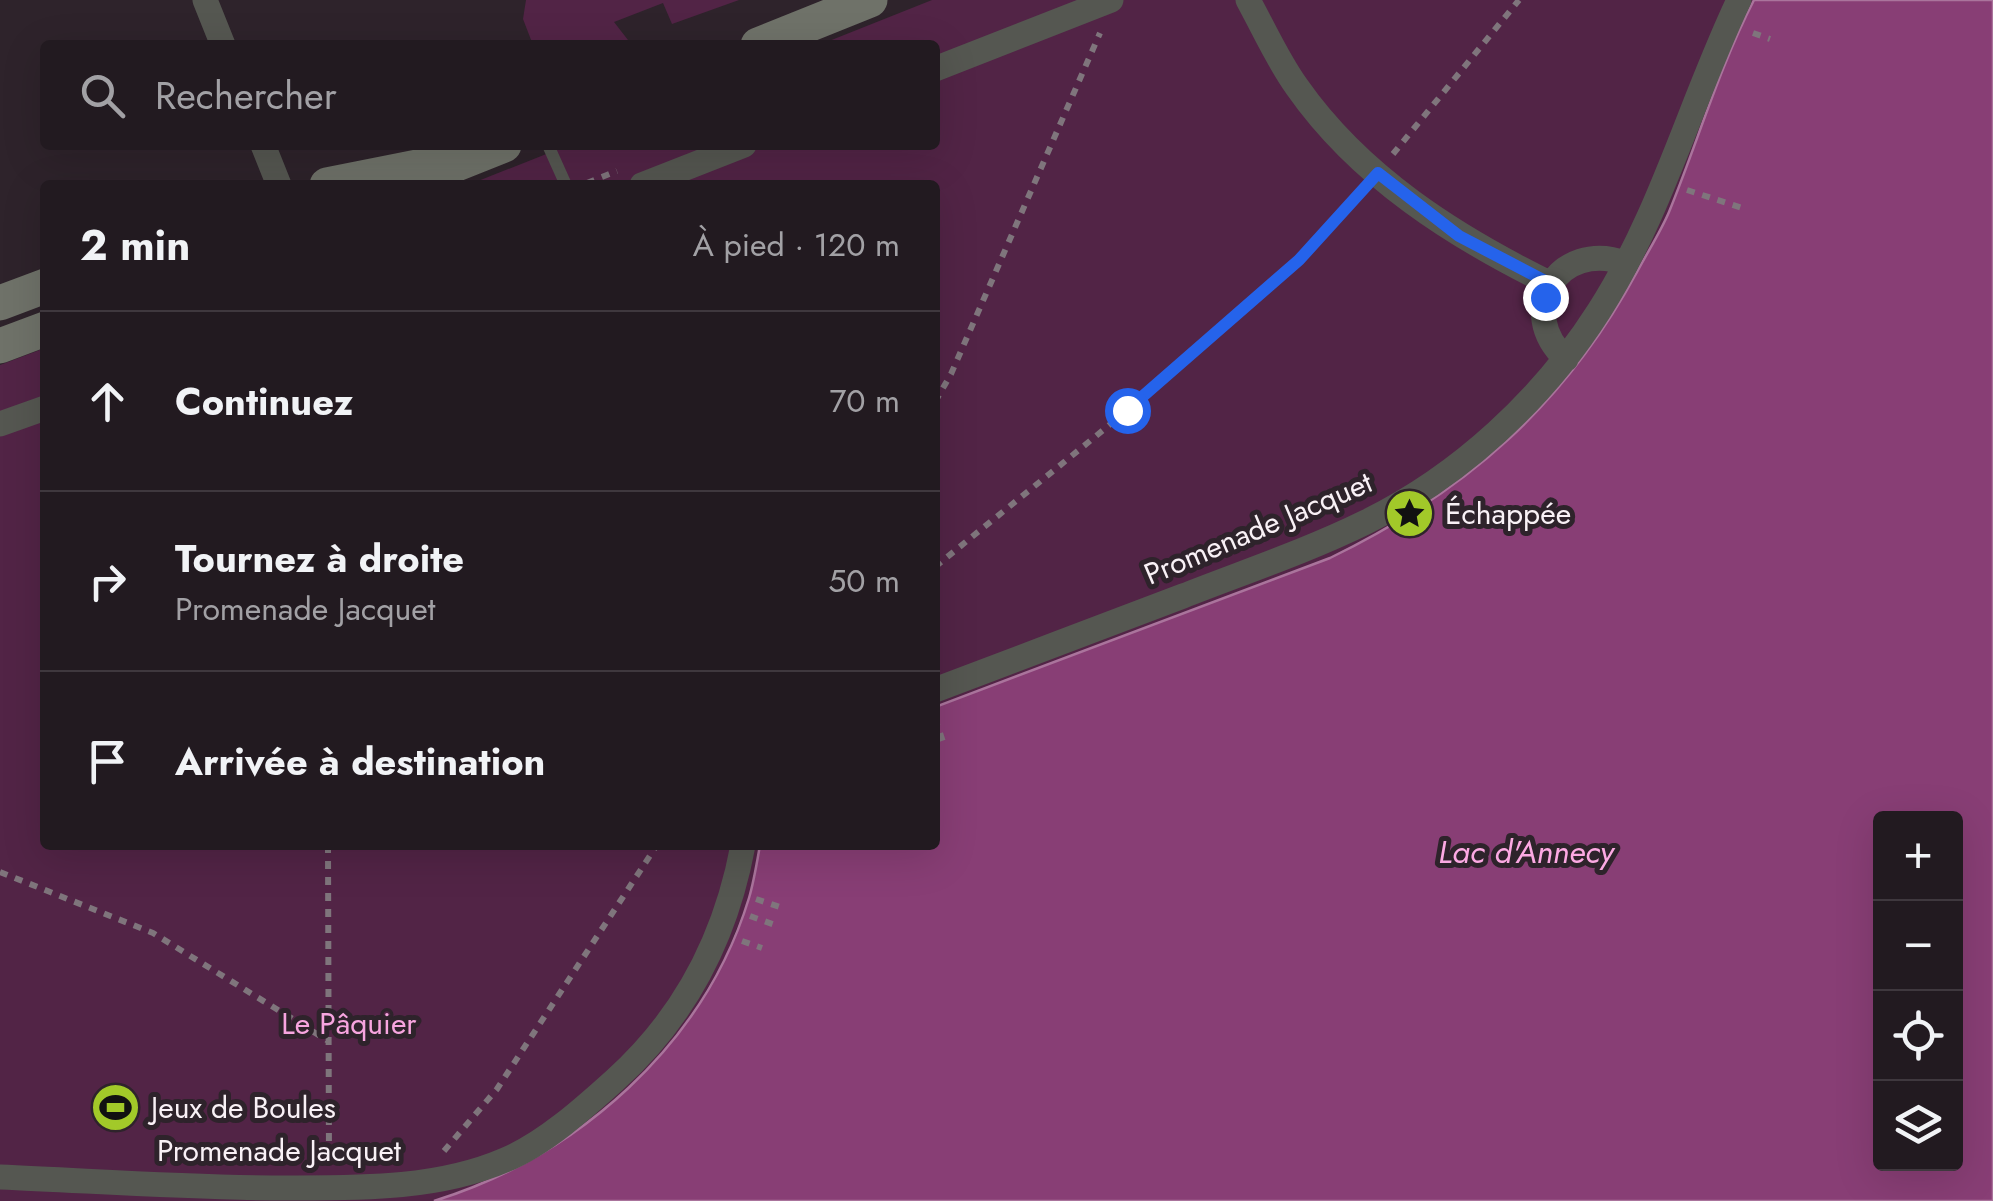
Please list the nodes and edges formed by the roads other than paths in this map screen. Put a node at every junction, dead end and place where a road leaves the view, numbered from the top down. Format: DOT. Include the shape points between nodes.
graph roads {
  1 [pos="205,0"];
  2 [pos="870,0"];
  3 [pos="1248,0"];
  4 [pos="1740,0"];
  5 [pos="1108,9"];
  6 [pos="221,40"];
  7 [pos="770,40"];
  8 [pos="940,67"];
  9 [pos="265,150"];
  10 [pos="489,150"];
  11 [pos="550,150"];
  12 [pos="731,150"];
  13 [pos="468,157"];
  14 [pos="277,180"];
  15 [pos="352,180"];
  16 [pos="424,180"];
  17 [pos="564,180"];
  18 [pos="655,180"];
  19 [pos="1626,263"];
  20 [pos="1551,284"];
  21 [pos="40,288"];
  22 [pos="0,303"];
  23 [pos="40,331"];
  24 [pos="0,346"];
  25 [pos="1566,359"];
  26 [pos="40,410"];
  27 [pos="0,424"];
  28 [pos="940,688"];
  29 [pos="742,850"];
  30 [pos="0,1177"];
  1 -- 6 [label="street"];
  2 -- 7 [label="main road"];
  3 -- 20 [label="street" via="1318,115 1378,173 1459,236"];
  4 -- 19 [label="street, Promenade Jacquet" via="1655,210"];
  5 -- 8 [label="street"];
  9 -- 14 [label="street"];
  10 -- 13 [label="main road"];
  11 -- 17 [label="lane"];
  12 -- 18 [label="street"];
  13 -- 15 [label="main road"];
  13 -- 16 [label="main road"];
  19 -- 20 [label="street" via="1584,258"];
  19 -- 25 [label="street, Promenade Jacquet"];
  20 -- 25 [label="street" via="1544,324"];
  21 -- 22 [label="main road"];
  23 -- 24 [label="main road"];
  25 -- 28 [label="street, Promenade Jacquet" via="1481,445 1369,521"];
  26 -- 27 [label="street"];
  29 -- 30 [label="street, Promenade Jacquet" via="734,892 687,999 641,1057 579,1112 508,1159 415,1183 329,1188"];
}
